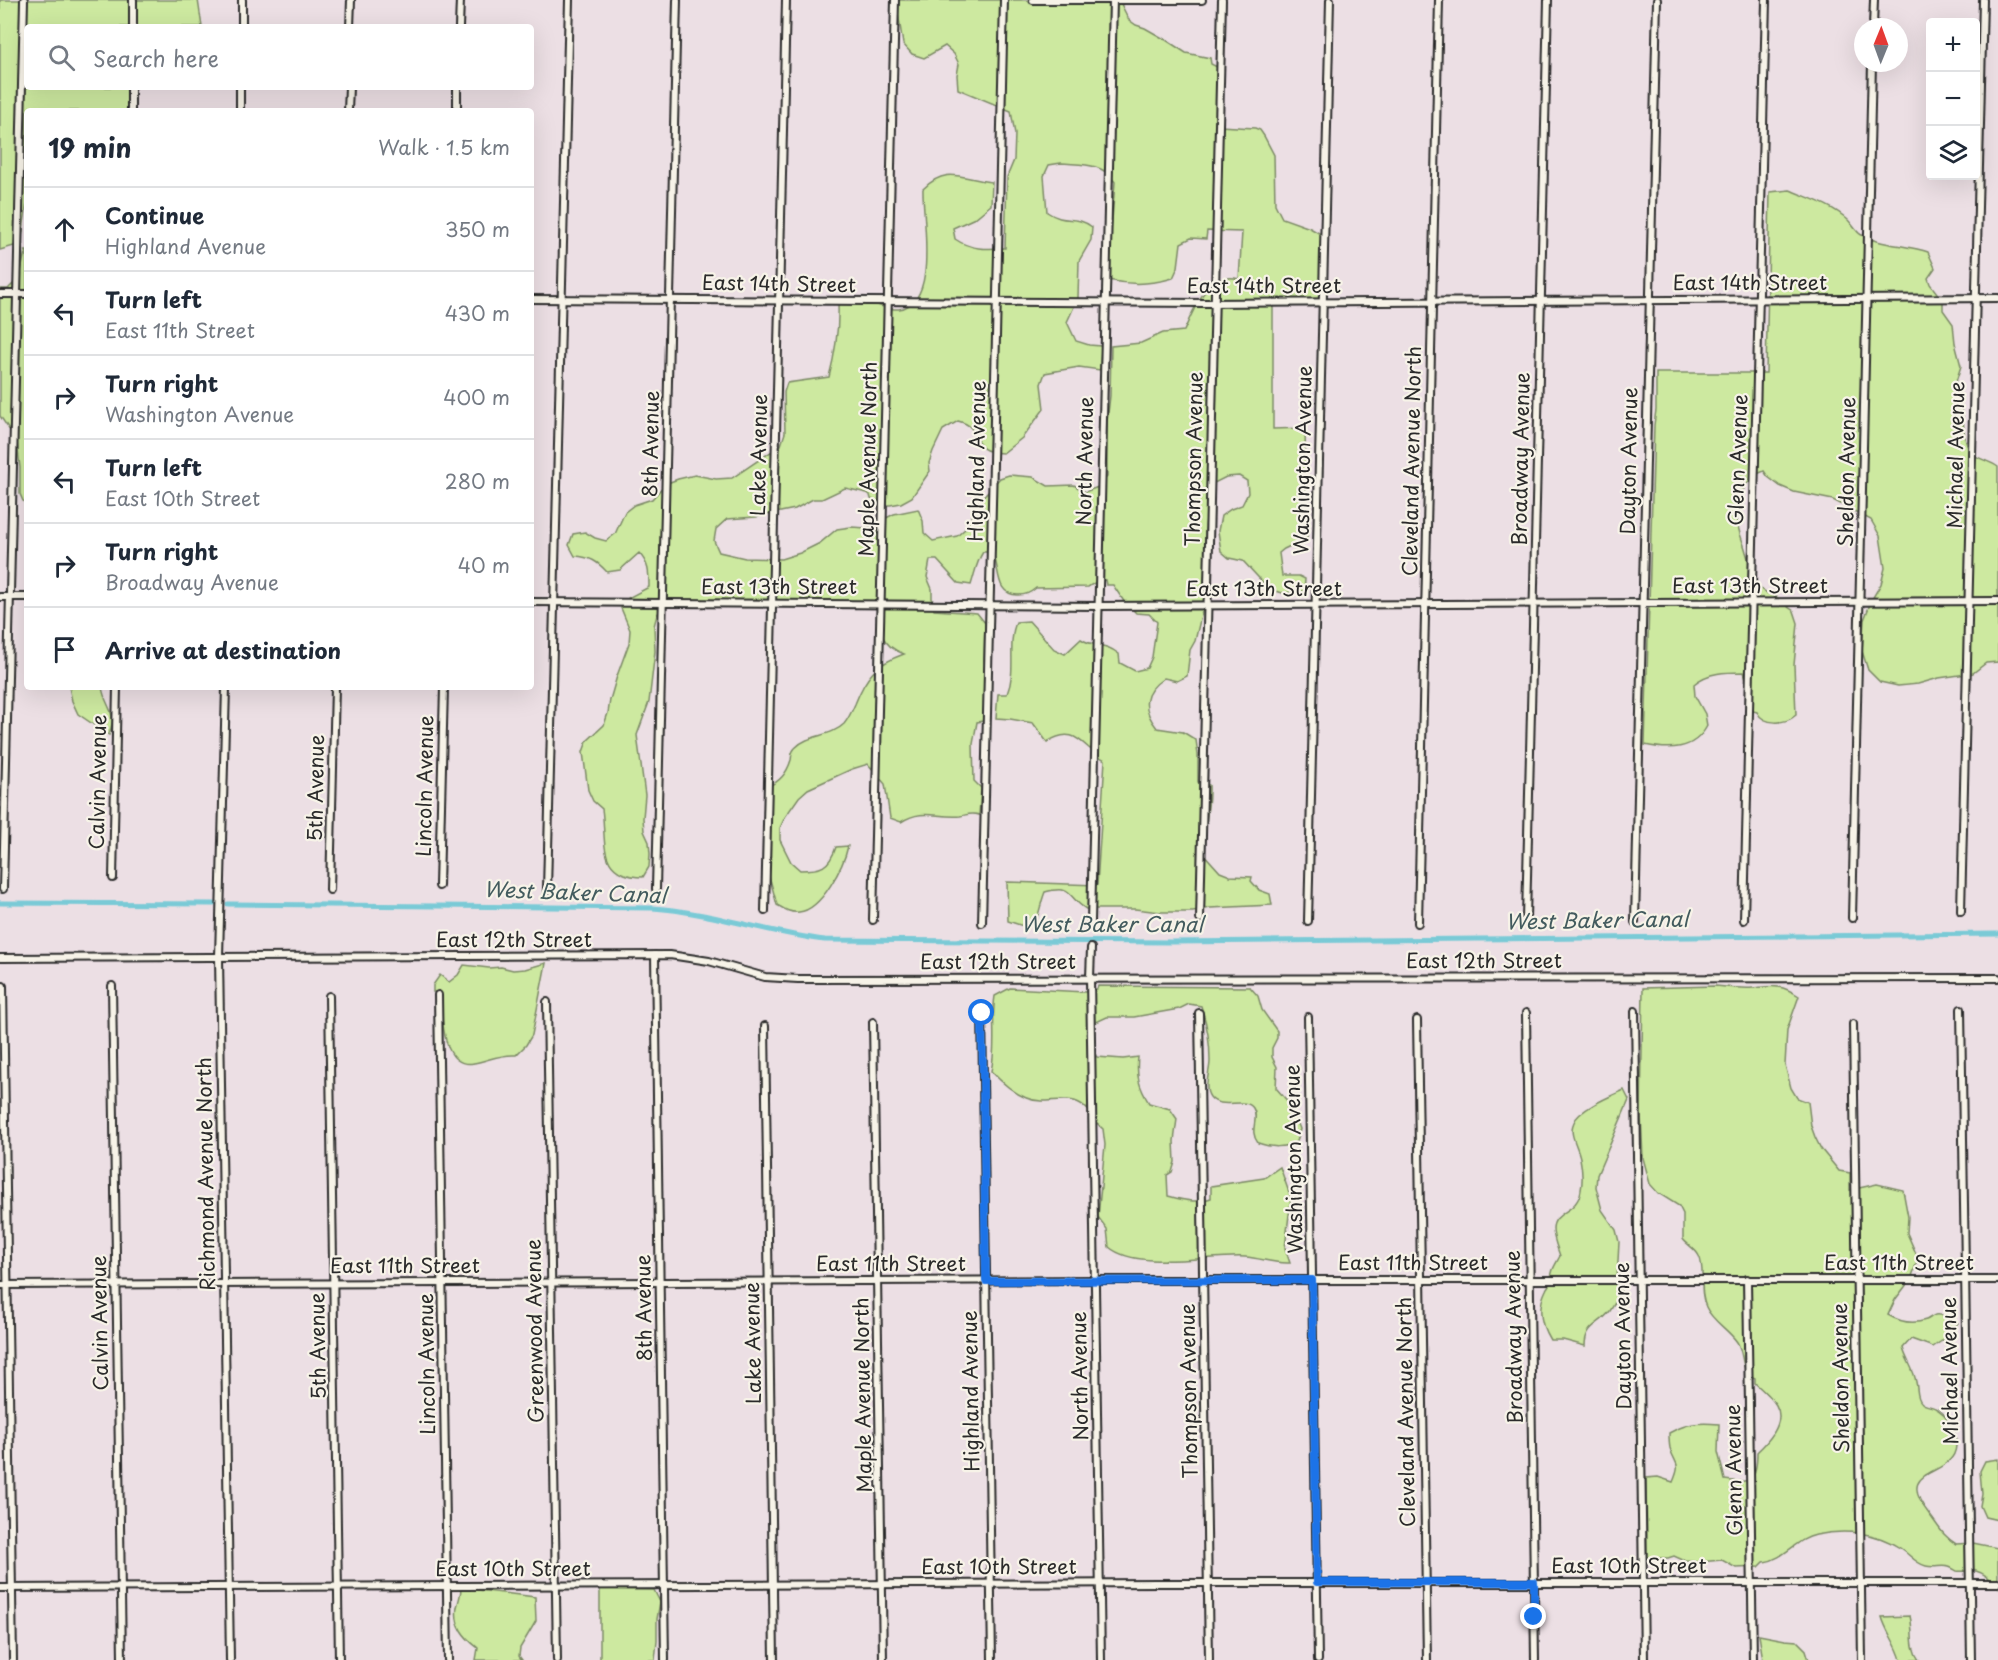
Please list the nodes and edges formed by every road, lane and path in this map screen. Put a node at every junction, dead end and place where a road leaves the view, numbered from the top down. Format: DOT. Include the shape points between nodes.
graph roads {
  1 [pos="24,0"];
  2 [pos="133,0"];
  3 [pos="242,0"];
  4 [pos="351,0"];
  5 [pos="460,0"];
  6 [pos="568,0"];
  7 [pos="677,0"];
  8 [pos="786,0"];
  9 [pos="895,0"];
  10 [pos="1004,0"];
  11 [pos="1033,0"];
  12 [pos="1113,0"];
  13 [pos="1202,0"];
  14 [pos="1222,0"];
  15 [pos="1330,0"];
  16 [pos="1439,0"];
  17 [pos="1548,0"];
  18 [pos="1657,0"];
  19 [pos="1766,0"];
  20 [pos="1874,0"];
  21 [pos="1983,0"];
  22 [pos="1873,18"];
  23 [pos="133,24"];
  24 [pos="242,24"];
  25 [pos="350,24"];
  26 [pos="459,24"];
  27 [pos="1872,72"];
  28 [pos="131,90"];
  29 [pos="240,90"];
  30 [pos="349,90"];
  31 [pos="457,90"];
  32 [pos="131,108"];
  33 [pos="240,108"];
  34 [pos="348,108"];
  35 [pos="457,108"];
  36 [pos="0,294"];
  37 [pos="18,294"];
  38 [pos="24,294"];
  39 [pos="1976,298"];
  40 [pos="1998,298"];
  41 [pos="534,299"];
  42 [pos="561,299"];
  43 [pos="1758,299"];
  44 [pos="1867,299"];
  45 [pos="671,300"];
  46 [pos="1650,300"];
  47 [pos="779,301"];
  48 [pos="1541,301"];
  49 [pos="888,302"];
  50 [pos="1323,302"];
  51 [pos="1432,302"];
  52 [pos="997,303"];
  53 [pos="1106,303"];
  54 [pos="1215,303"];
  55 [pos="0,597"];
  56 [pos="10,597"];
  57 [pos="24,597"];
  58 [pos="1969,601"];
  59 [pos="1998,601"];
  60 [pos="534,602"];
  61 [pos="554,602"];
  62 [pos="1751,602"];
  63 [pos="1860,602"];
  64 [pos="664,603"];
  65 [pos="1642,603"];
  66 [pos="772,604"];
  67 [pos="881,604"];
  68 [pos="1425,604"];
  69 [pos="1533,604"];
  70 [pos="990,605"];
  71 [pos="1316,605"];
  72 [pos="1098,606"];
  73 [pos="1207,606"];
  74 [pos="117,690"];
  75 [pos="226,690"];
  76 [pos="335,690"];
  77 [pos="444,690"];
  78 [pos="113,878"];
  79 [pos="439,886"];
  80 [pos="656,889"];
  81 [pos="3,890"];
  82 [pos="330,890"];
  83 [pos="547,890"];
  84 [pos="765,911"];
  85 [pos="1961,912"];
  86 [pos="1852,918"];
  87 [pos="1200,919"];
  88 [pos="1526,919"];
  89 [pos="873,920"];
  90 [pos="1744,920"];
  91 [pos="1308,921"];
  92 [pos="1091,922"];
  93 [pos="1635,922"];
  94 [pos="982,923"];
  95 [pos="1418,923"];
  96 [pos="1091,948"];
  97 [pos="655,955"];
  98 [pos="219,957"];
  99 [pos="0,958"];
  100 [pos="1090,978"];
  101 [pos="1998,978"];
  102 [pos="3,986"];
  103 [pos="112,986"];
  104 [pos="438,995"];
  105 [pos="329,996"];
  106 [pos="547,1002"];
  107 [pos="1960,1009"];
  108 [pos="1635,1011"];
  109 [pos="982,1013"];
  110 [pos="1199,1013"];
  111 [pos="1526,1013"];
  112 [pos="1308,1017"];
  113 [pos="1417,1020"];
  114 [pos="873,1022"];
  115 [pos="1853,1024"];
  116 [pos="765,1026"];
  117 [pos="1095,1280"];
  118 [pos="1204,1280"];
  119 [pos="1312,1280"];
  120 [pos="1421,1280"];
  121 [pos="1530,1280"];
  122 [pos="1638,1280"];
  123 [pos="1747,1280"];
  124 [pos="1856,1280"];
  125 [pos="1965,1280"];
  126 [pos="1998,1280"];
  127 [pos="769,1281"];
  128 [pos="878,1281"];
  129 [pos="986,1281"];
  130 [pos="442,1282"];
  131 [pos="551,1282"];
  132 [pos="660,1282"];
  133 [pos="334,1283"];
  134 [pos="116,1284"];
  135 [pos="225,1284"];
  136 [pos="4,1285"];
  137 [pos="1317,1582"];
  138 [pos="1534,1582"];
  139 [pos="1643,1582"];
  140 [pos="1752,1582"];
  141 [pos="1970,1582"];
  142 [pos="1998,1582"];
  143 [pos="991,1583"];
  144 [pos="1099,1583"];
  145 [pos="1208,1583"];
  146 [pos="1426,1583"];
  147 [pos="1861,1583"];
  148 [pos="664,1584"];
  149 [pos="773,1584"];
  150 [pos="881,1584"];
  151 [pos="556,1585"];
  152 [pos="338,1586"];
  153 [pos="447,1586"];
  154 [pos="121,1587"];
  155 [pos="229,1587"];
  156 [pos="0,1588"];
  157 [pos="12,1588"];
  158 [pos="13,1660"];
  159 [pos="122,1660"];
  160 [pos="230,1660"];
  161 [pos="339,1660"];
  162 [pos="448,1660"];
  163 [pos="557,1660"];
  164 [pos="666,1660"];
  165 [pos="774,1660"];
  166 [pos="883,1660"];
  167 [pos="992,1660"];
  168 [pos="1101,1660"];
  169 [pos="1209,1660"];
  170 [pos="1318,1660"];
  171 [pos="1427,1660"];
  172 [pos="1535,1660"];
  173 [pos="1644,1660"];
  174 [pos="1753,1660"];
  175 [pos="1862,1660"];
  176 [pos="1971,1660"];
  1 -- 37 [label="street"];
  2 -- 23 [label="street"];
  3 -- 24 [label="street"];
  4 -- 25 [label="street"];
  5 -- 26 [label="street"];
  6 -- 42 [label="street"];
  7 -- 45 [label="street, 8th Avenue"];
  8 -- 47 [label="street, Lake Avenue"];
  9 -- 49 [label="street, Maple Avenue North"];
  10 -- 52 [label="street, Highland Avenue"];
  11 -- 12 [label="street"];
  12 -- 13 [label="street"];
  12 -- 53 [label="street, North Avenue"];
  14 -- 54 [label="street, Thompson Avenue"];
  15 -- 50 [label="street, Washington Avenue"];
  16 -- 51 [label="street, Cleveland Avenue North"];
  17 -- 48 [label="street, Broadway Avenue"];
  18 -- 46 [label="street, Dayton Avenue"];
  19 -- 43 [label="street, Glenn Avenue"];
  20 -- 22 [label="street"];
  21 -- 39 [label="street, Michael Avenue"];
  27 -- 44 [label="street, Sheldon Avenue"];
  28 -- 32 [label="street"];
  29 -- 33 [label="street"];
  30 -- 34 [label="street"];
  31 -- 35 [label="street"];
  36 -- 37 [label="street"];
  37 -- 38 [label="street"];
  37 -- 56 [label="street"];
  39 -- 40 [label="street, East 14th Street"];
  39 -- 44 [label="street, East 14th Street"];
  39 -- 58 [label="street, Michael Avenue"];
  41 -- 42 [label="street, East 14th Street"];
  42 -- 45 [label="street, East 14th Street"];
  42 -- 61 [label="street"];
  43 -- 44 [label="street, East 14th Street"];
  43 -- 46 [label="street, East 14th Street"];
  43 -- 62 [label="street, Glenn Avenue"];
  44 -- 63 [label="street, Sheldon Avenue"];
  45 -- 47 [label="street, East 14th Street"];
  45 -- 64 [label="street, 8th Avenue"];
  46 -- 48 [label="street, East 14th Street"];
  46 -- 65 [label="street, Dayton Avenue"];
  47 -- 49 [label="street, East 14th Street"];
  47 -- 66 [label="street, Lake Avenue"];
  48 -- 51 [label="street, East 14th Street"];
  48 -- 69 [label="street, Broadway Avenue"];
  49 -- 52 [label="street, East 14th Street"];
  49 -- 67 [label="street, Maple Avenue North"];
  50 -- 51 [label="street, East 14th Street"];
  50 -- 54 [label="street, East 14th Street"];
  50 -- 71 [label="street, Washington Avenue"];
  51 -- 68 [label="street, Cleveland Avenue North"];
  52 -- 53 [label="street, East 14th Street"];
  52 -- 70 [label="street, Highland Avenue"];
  53 -- 54 [label="street, East 14th Street"];
  53 -- 72 [label="street, North Avenue"];
  54 -- 73 [label="street, Thompson Avenue"];
  55 -- 56 [label="street"];
  56 -- 57 [label="street"];
  56 -- 81 [label="street"];
  58 -- 59 [label="street, East 13th Street"];
  58 -- 63 [label="street, East 13th Street"];
  58 -- 85 [label="street, Michael Avenue"];
  60 -- 61 [label="street, East 13th Street"];
  61 -- 64 [label="street, East 13th Street"];
  61 -- 83 [label="street"];
  62 -- 63 [label="street, East 13th Street"];
  62 -- 65 [label="street, East 13th Street"];
  62 -- 90 [label="street, Glenn Avenue"];
  63 -- 86 [label="street, Sheldon Avenue"];
  64 -- 66 [label="street, East 13th Street"];
  64 -- 80 [label="street, 8th Avenue"];
  65 -- 69 [label="street, East 13th Street"];
  65 -- 93 [label="street, Dayton Avenue"];
  66 -- 67 [label="street, East 13th Street"];
  66 -- 84 [label="street, Lake Avenue"];
  67 -- 70 [label="street, East 13th Street"];
  67 -- 89 [label="street, Maple Avenue North"];
  68 -- 69 [label="street, East 13th Street"];
  68 -- 71 [label="street, East 13th Street"];
  68 -- 95 [label="street, Cleveland Avenue North"];
  69 -- 88 [label="street, Broadway Avenue"];
  70 -- 72 [label="street, East 13th Street"];
  70 -- 94 [label="street, Highland Avenue"];
  71 -- 73 [label="street, East 13th Street"];
  71 -- 91 [label="street, Washington Avenue"];
  72 -- 73 [label="street, East 13th Street"];
  72 -- 92 [label="street, North Avenue"];
  73 -- 87 [label="street, Thompson Avenue"];
  74 -- 78 [label="street, Calvin Avenue"];
  75 -- 98 [label="street, Richmond Avenue North"];
  76 -- 82 [label="street, 5th Avenue"];
  77 -- 79 [label="street, Lincoln Avenue"];
  96 -- 100 [label="street, North Avenue"];
  97 -- 98 [label="street, East 12th Street"];
  97 -- 100 [label="street, East 12th Street" via="695,958 775,978"];
  97 -- 132 [label="street, 8th Avenue"];
  98 -- 99 [label="street, East 12th Street"];
  98 -- 135 [label="street, Richmond Avenue North"];
  100 -- 101 [label="street, East 12th Street"];
  100 -- 117 [label="street, North Avenue"];
  102 -- 136 [label="street"];
  103 -- 134 [label="street, Calvin Avenue"];
  104 -- 130 [label="street, Lincoln Avenue"];
  105 -- 133 [label="street, 5th Avenue"];
  106 -- 131 [label="street, Greenwood Avenue"];
  107 -- 125 [label="street, Michael Avenue"];
  108 -- 122 [label="street, Dayton Avenue"];
  109 -- 129 [label="street, Highland Avenue"];
  110 -- 118 [label="street, Thompson Avenue"];
  111 -- 121 [label="street, Broadway Avenue"];
  112 -- 119 [label="street, Washington Avenue"];
  113 -- 120 [label="street, Cleveland Avenue North"];
  114 -- 128 [label="street, Maple Avenue North"];
  115 -- 124 [label="street, Sheldon Avenue"];
  116 -- 127 [label="street, Lake Avenue"];
  117 -- 118 [label="street, East 11th Street"];
  117 -- 129 [label="street, East 11th Street"];
  117 -- 144 [label="street, North Avenue"];
  118 -- 119 [label="street, East 11th Street"];
  118 -- 145 [label="street, Thompson Avenue"];
  119 -- 120 [label="street, East 11th Street"];
  119 -- 137 [label="street, Washington Avenue"];
  120 -- 121 [label="street, East 11th Street"];
  120 -- 146 [label="street, Cleveland Avenue North"];
  121 -- 122 [label="street, East 11th Street"];
  121 -- 138 [label="street, Broadway Avenue"];
  122 -- 123 [label="street, East 11th Street"];
  122 -- 139 [label="street, Dayton Avenue"];
  123 -- 124 [label="street, East 11th Street"];
  123 -- 140 [label="street, Glenn Avenue"];
  124 -- 125 [label="street, East 11th Street"];
  124 -- 147 [label="street, Sheldon Avenue"];
  125 -- 126 [label="street, East 11th Street"];
  125 -- 141 [label="street, Michael Avenue"];
  127 -- 128 [label="street, East 11th Street"];
  127 -- 132 [label="street, East 11th Street"];
  127 -- 149 [label="street, Lake Avenue"];
  128 -- 129 [label="street, East 11th Street"];
  128 -- 150 [label="street, Maple Avenue North"];
  129 -- 143 [label="street, Highland Avenue"];
  130 -- 131 [label="street, East 11th Street"];
  130 -- 133 [label="street, East 11th Street"];
  130 -- 153 [label="street, Lincoln Avenue"];
  131 -- 132 [label="street, East 11th Street"];
  131 -- 151 [label="street, Greenwood Avenue"];
  132 -- 148 [label="street, 8th Avenue"];
  133 -- 135 [label="street, East 11th Street"];
  133 -- 152 [label="street, 5th Avenue"];
  134 -- 135 [label="street, East 11th Street"];
  134 -- 136 [label="street, East 11th Street"];
  134 -- 154 [label="street, Calvin Avenue"];
  135 -- 155 [label="street, Richmond Avenue North"];
  136 -- 157 [label="street"];
  137 -- 145 [label="street, East 10th Street"];
  137 -- 146 [label="street, East 10th Street"];
  137 -- 170 [label="street, Washington Avenue"];
  138 -- 139 [label="street, East 10th Street"];
  138 -- 146 [label="street, East 10th Street"];
  138 -- 172 [label="street, Broadway Avenue"];
  139 -- 140 [label="street, East 10th Street"];
  139 -- 173 [label="street, Dayton Avenue"];
  140 -- 147 [label="street, East 10th Street"];
  140 -- 174 [label="street, Glenn Avenue"];
  141 -- 142 [label="street, East 10th Street"];
  141 -- 147 [label="street, East 10th Street"];
  141 -- 176 [label="street, Michael Avenue"];
  143 -- 144 [label="street, East 10th Street"];
  143 -- 150 [label="street, East 10th Street"];
  143 -- 167 [label="street, Highland Avenue"];
  144 -- 145 [label="street, East 10th Street"];
  144 -- 168 [label="street, North Avenue"];
  145 -- 169 [label="street, Thompson Avenue"];
  146 -- 171 [label="street, Cleveland Avenue North"];
  147 -- 175 [label="street, Sheldon Avenue"];
  148 -- 149 [label="street, East 10th Street"];
  148 -- 151 [label="street, East 10th Street"];
  148 -- 164 [label="street, 8th Avenue"];
  149 -- 150 [label="street, East 10th Street"];
  149 -- 165 [label="street, Lake Avenue"];
  150 -- 166 [label="street, Maple Avenue North"];
  151 -- 153 [label="street, East 10th Street"];
  151 -- 163 [label="street, Greenwood Avenue"];
  152 -- 153 [label="street, East 10th Street"];
  152 -- 155 [label="street, East 10th Street"];
  152 -- 161 [label="street, 5th Avenue"];
  153 -- 162 [label="street, Lincoln Avenue"];
  154 -- 155 [label="street, East 10th Street"];
  154 -- 157 [label="street, East 10th Street"];
  154 -- 159 [label="street, Calvin Avenue"];
  155 -- 160 [label="street, Richmond Avenue North"];
  156 -- 157 [label="street, East 10th Street"];
  157 -- 158 [label="street"];
}
